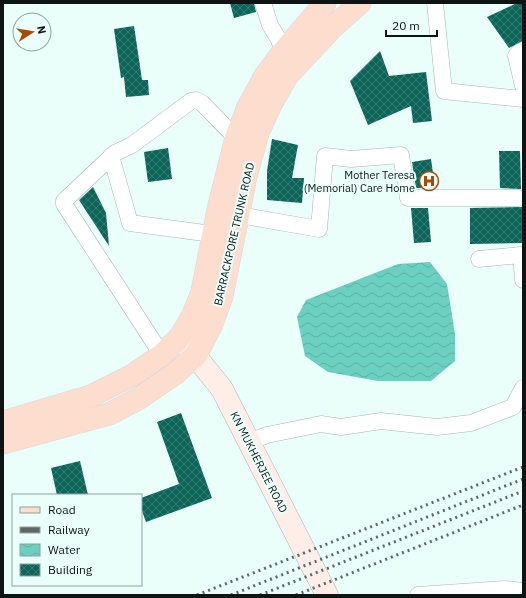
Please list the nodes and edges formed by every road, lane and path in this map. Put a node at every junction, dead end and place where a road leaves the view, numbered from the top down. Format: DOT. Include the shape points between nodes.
graph roads {
  1 [pos="263,3"];
  2 [pos="324,3"];
  3 [pos="360,3"];
  4 [pos="435,3"];
  5 [pos="523,50"];
  6 [pos="283,52"];
  7 [pos="523,86"];
  8 [pos="523,99"];
  9 [pos="236,138"];
  10 [pos="111,156"];
  11 [pos="519,198"];
  12 [pos="239,215"];
  13 [pos="212,234"];
  14 [pos="479,259"];
  15 [pos="523,280"];
  16 [pos="180,337"];
  17 [pos="162,355"];
  18 [pos="196,355"];
  19 [pos="523,388"];
  20 [pos="3,422"];
  21 [pos="250,442"];
  22 [pos="3,443"];
  23 [pos="523,591"];
  24 [pos="327,595"];
  25 [pos="418,595"];
  1 -- 6 [label="street"];
  2 -- 6 [label="main road, BARRACKPORE TRUNK ROAD"];
  3 -- 12 [label="main road, BARRACKPORE TRUNK ROAD" via="333,27 287,76 258,133"];
  4 -- 8 [label="street" via="444,91"];
  5 -- 7 [label="street" via="516,56"];
  6 -- 9 [label="main road, BARRACKPORE TRUNK ROAD" via="256,92"];
  9 -- 10 [label="street" via="196,100 191,101 132,145"];
  9 -- 13 [label="main road, BARRACKPORE TRUNK ROAD"];
  10 -- 13 [label="street" via="130,222"];
  10 -- 17 [label="street" via="64,200 64,203"];
  11 -- 12 [label="street" via="408,198 401,155 351,159 324,156 319,230"];
  12 -- 18 [label="main road, BARRACKPORE TRUNK ROAD" via="222,296 212,324"];
  13 -- 16 [label="main road, BARRACKPORE TRUNK ROAD" via="202,292 193,315"];
  14 -- 15 [label="street" via="521,255"];
  16 -- 17 [label="main road, BARRACKPORE TRUNK ROAD"];
  16 -- 18 [label="street, KN MUKHERJEE ROAD"];
  17 -- 20 [label="main road, BARRACKPORE TRUNK ROAD" via="130,376 91,396"];
  18 -- 21 [label="street, KN MUKHERJEE ROAD" via="222,389"];
  18 -- 22 [label="main road, BARRACKPORE TRUNK ROAD" via="176,373 138,399 109,414"];
  19 -- 21 [label="street" via="513,407 471,422 437,427 382,421 341,426 320,424 267,435"];
  21 -- 24 [label="street, KN MUKHERJEE ROAD"];
  23 -- 25 [label="street" via="505,589"];
}
